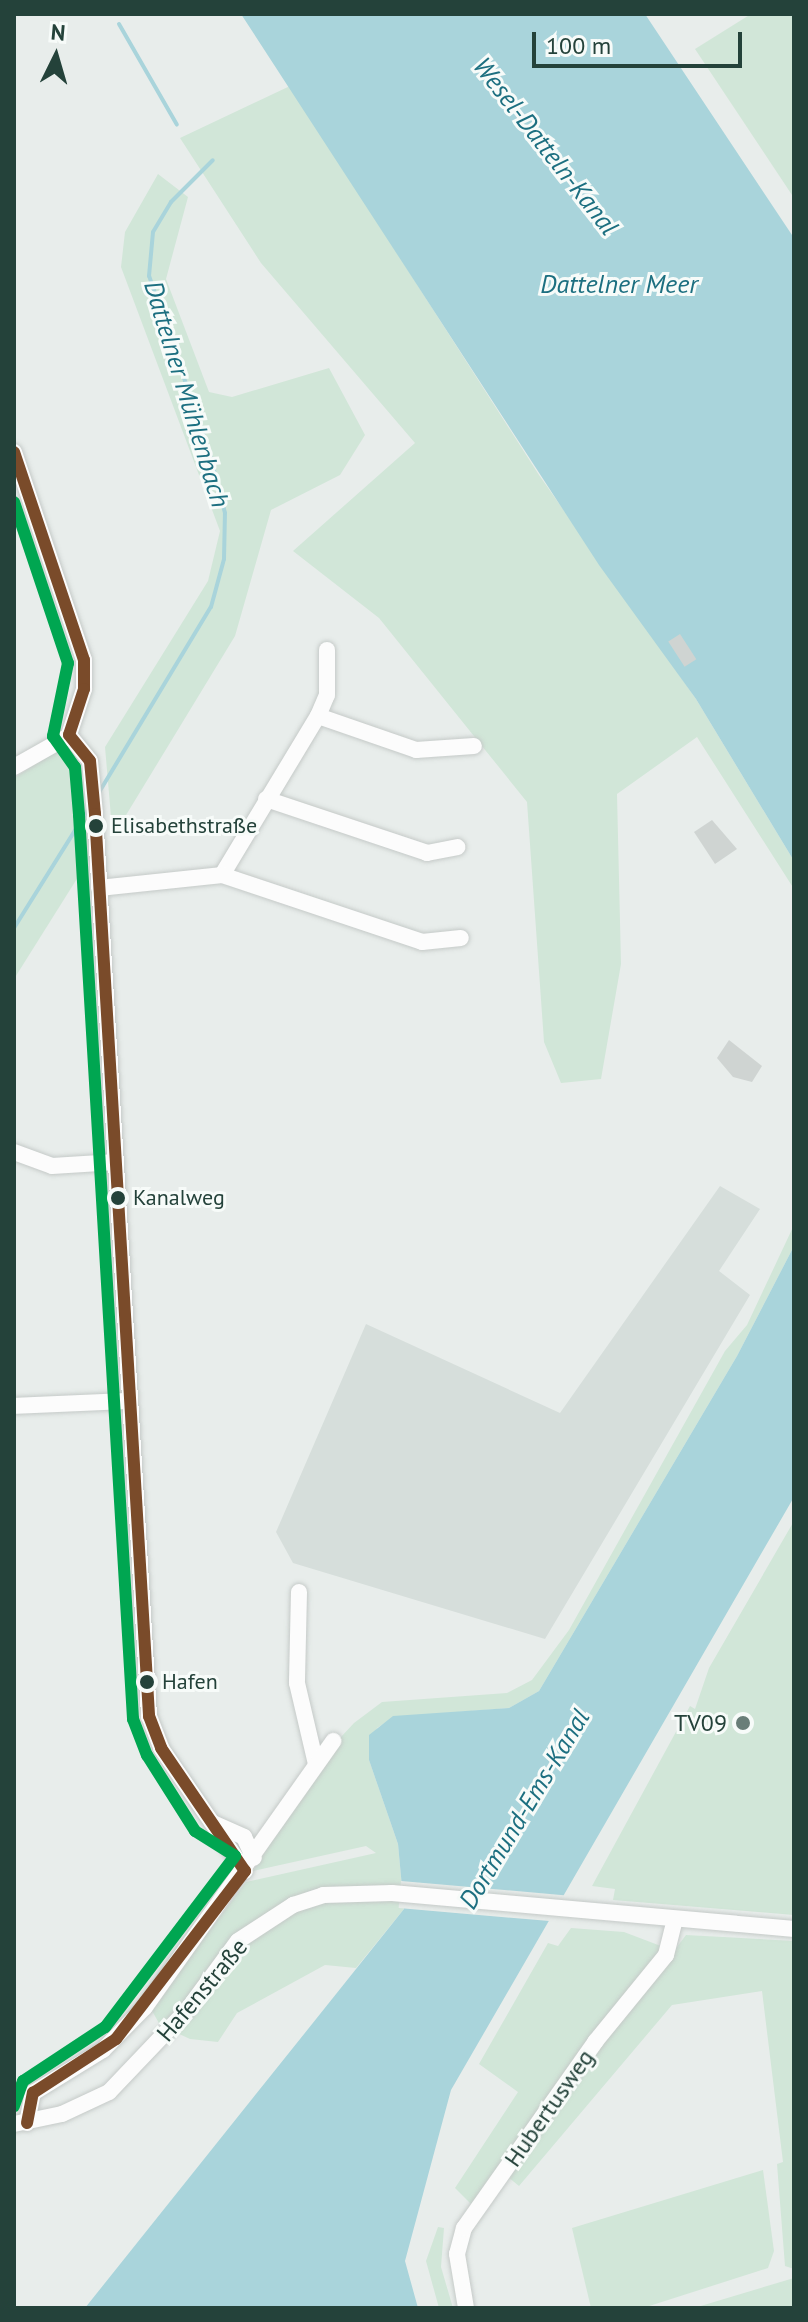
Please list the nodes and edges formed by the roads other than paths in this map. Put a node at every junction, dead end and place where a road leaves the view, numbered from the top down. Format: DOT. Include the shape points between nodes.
graph roads {
  1 [pos="14,452"];
  2 [pos="19,481"];
  3 [pos="327,650"];
  4 [pos="318,716"];
  5 [pos="69,736"];
  6 [pos="474,746"];
  7 [pos="14,767"];
  8 [pos="266,799"];
  9 [pos="457,847"];
  10 [pos="222,875"];
  11 [pos="99,888"];
  12 [pos="461,938"];
  13 [pos="14,1152"];
  14 [pos="116,1162"];
  15 [pos="130,1401"];
  16 [pos="14,1406"];
  17 [pos="299,1592"];
  18 [pos="333,1741"];
  19 [pos="316,1764"];
  20 [pos="250,1865"];
  21 [pos="675,1920"];
  22 [pos="794,1929"];
  23 [pos="21,2123"];
  24 [pos="466,2308"];
  1 -- 2 [label="street"];
  2 -- 5 [label="street" via="84,660 84,689"];
  3 -- 4 [label="street" via="327,695"];
  4 -- 6 [label="street" via="416,750"];
  4 -- 8 [label="street"];
  5 -- 7 [label="street"];
  5 -- 11 [label="street" via="90,761"];
  8 -- 9 [label="street" via="427,853"];
  8 -- 10 [label="street"];
  10 -- 11 [label="street"];
  10 -- 12 [label="street" via="422,942"];
  11 -- 14 [label="street"];
  13 -- 14 [label="street" via="52,1166"];
  14 -- 15 [label="street"];
  15 -- 16 [label="street"];
  15 -- 20 [label="street" via="149,1716 161,1748 208,1821"];
  17 -- 19 [label="street" via="297,1683"];
  18 -- 19 [label="street, Hafenstraße"];
  19 -- 20 [label="street, Hafenstraße"];
  20 -- 23 [label="street, Hafenstraße" via="116,2039 33,2093"];
  21 -- 22 [label="street, Hafenstraße"];
  21 -- 23 [label="street, Hafenstraße" via="392,1893 323,1895 263,1921 238,1941 120,2083 82,2106"];
  21 -- 24 [label="street, Hubertusweg" via="666,1955 595,2042 464,2228 457,2254"];
}
